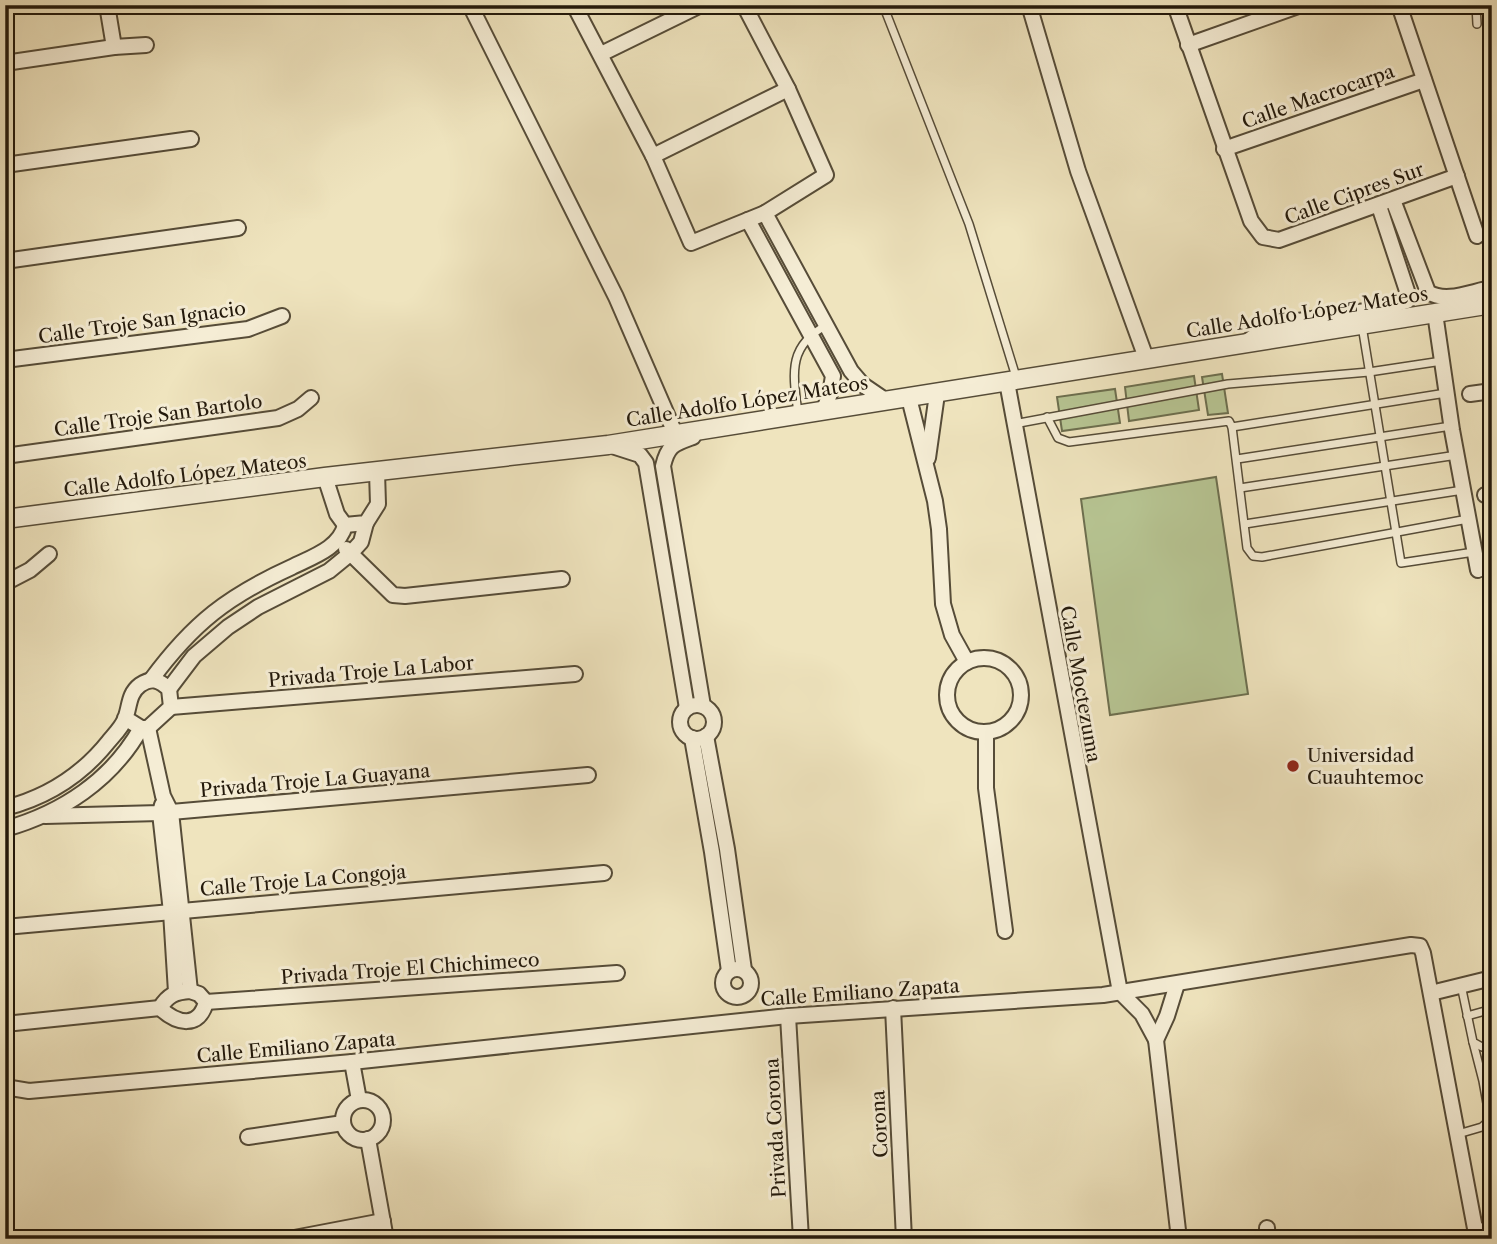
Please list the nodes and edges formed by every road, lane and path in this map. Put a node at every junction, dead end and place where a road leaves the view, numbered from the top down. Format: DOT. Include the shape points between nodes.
graph roads {
  1 [pos="107,5"];
  2 [pos="470,5"];
  3 [pos="574,5"];
  4 [pos="701,5"];
  5 [pos="744,5"];
  6 [pos="883,5"];
  7 [pos="1029,5"];
  8 [pos="1175,5"];
  9 [pos="1301,5"];
  10 [pos="1399,5"];
  11 [pos="1476,5"];
  12 [pos="1477,24"];
  13 [pos="146,45"];
  14 [pos="1188,46"];
  15 [pos="114,47"];
  16 [pos="601,54"];
  17 [pos="5,63"];
  18 [pos="1424,80"];
  19 [pos="788,89"];
  20 [pos="191,139"];
  21 [pos="1224,149"];
  22 [pos="653,156"];
  23 [pos="5,165"];
  24 [pos="1457,176"];
  25 [pos="1386,203"];
  26 [pos="765,212"];
  27 [pos="748,220"];
  28 [pos="238,228"];
  29 [pos="1477,236"];
  30 [pos="5,261"];
  31 [pos="1492,288"];
  32 [pos="1492,304"];
  33 [pos="1436,313"];
  34 [pos="282,316"];
  35 [pos="827,325"];
  36 [pos="1362,325"];
  37 [pos="810,334"];
  38 [pos="1245,343"];
  39 [pos="1146,358"];
  40 [pos="5,360"];
  41 [pos="1442,361"];
  42 [pos="1370,372"];
  43 [pos="1012,381"];
  44 [pos="1492,391"];
  45 [pos="1447,393"];
  46 [pos="937,394"];
  47 [pos="1470,394"];
  48 [pos="310,398"];
  49 [pos="909,398"];
  50 [pos="885,400"];
  51 [pos="1375,403"];
  52 [pos="824,409"];
  53 [pos="798,413"];
  54 [pos="1046,417"];
  55 [pos="1014,424"];
  56 [pos="1451,426"];
  57 [pos="1232,427"];
  58 [pos="705,429"];
  59 [pos="675,433"];
  60 [pos="1380,436"];
  61 [pos="608,445"];
  62 [pos="1457,455"];
  63 [pos="5,456"];
  64 [pos="1237,459"];
  65 [pos="927,466"];
  66 [pos="1385,467"];
  67 [pos="377,472"];
  68 [pos="325,477"];
  69 [pos="1240,488"];
  70 [pos="1463,491"];
  71 [pos="1391,501"];
  72 [pos="5,519"];
  73 [pos="1468,519"];
  74 [pos="366,523"];
  75 [pos="1245,524"];
  76 [pos="345,525"];
  77 [pos="1396,533"];
  78 [pos="337,541"];
  79 [pos="1474,552"];
  80 [pos="351,553"];
  81 [pos="49,554"];
  82 [pos="1478,570"];
  83 [pos="562,579"];
  84 [pos="5,583"];
  85 [pos="685,595"];
  86 [pos="668,597"];
  87 [pos="967,662"];
  88 [pos="575,674"];
  89 [pos="150,680"];
  90 [pos="169,689"];
  91 [pos="704,706"];
  92 [pos="170,707"];
  93 [pos="687,708"];
  94 [pos="125,718"];
  95 [pos="144,728"];
  96 [pos="986,733"];
  97 [pos="699,737"];
  98 [pos="588,775"];
  99 [pos="5,808"];
  100 [pos="166,813"];
  101 [pos="45,816"];
  102 [pos="5,829"];
  103 [pos="720,851"];
  104 [pos="604,873"];
  105 [pos="177,911"];
  106 [pos="5,927"];
  107 [pos="1005,931"];
  108 [pos="744,970"];
  109 [pos="729,971"];
  110 [pos="617,973"];
  111 [pos="1492,978"];
  112 [pos="1177,984"];
  113 [pos="1461,985"];
  114 [pos="183,992"];
  115 [pos="1119,992"];
  116 [pos="1431,993"];
  117 [pos="206,1002"];
  118 [pos="160,1008"];
  119 [pos="893,1008"];
  120 [pos="1492,1009"];
  121 [pos="788,1016"];
  122 [pos="1467,1016"];
  123 [pos="5,1024"];
  124 [pos="1156,1041"];
  125 [pos="1473,1042"];
  126 [pos="1492,1046"];
  127 [pos="352,1062"];
  128 [pos="1487,1079"];
  129 [pos="5,1087"];
  130 [pos="359,1100"];
  131 [pos="1491,1120"];
  132 [pos="343,1123"];
  133 [pos="1458,1134"];
  134 [pos="247,1138"];
  135 [pos="368,1139"];
  136 [pos="383,1222"];
  137 [pos="1492,1228"];
  138 [pos="1477,1235"];
  139 [pos="289,1239"];
  140 [pos="386,1239"];
  141 [pos="802,1239"];
  142 [pos="904,1239"];
  143 [pos="1179,1239"];
  1 -- 15 [label="street"];
  2 -- 59 [label="street" via="616,298"];
  3 -- 16 [label="street"];
  4 -- 16 [label="street"];
  5 -- 19 [label="street"];
  6 -- 43 [label="lane" via="970,224"];
  7 -- 39 [label="street" via="1077,171"];
  8 -- 14 [label="street"];
  9 -- 14 [label="street"];
  10 -- 18 [label="street"];
  11 -- 12 [label="lane"];
  13 -- 15 [label="street"];
  14 -- 21 [label="street"];
  15 -- 17 [label="street"];
  16 -- 22 [label="street"];
  18 -- 21 [label="street, Calle Macrocarpa"];
  18 -- 24 [label="street"];
  19 -- 22 [label="street"];
  19 -- 26 [label="street" via="826,175"];
  20 -- 23 [label="street"];
  21 -- 25 [label="street, Calle Cipres Sur" via="1251,221 1263,237 1279,240"];
  22 -- 27 [label="street" via="691,243"];
  24 -- 25 [label="street, Calle Cipres Sur"];
  24 -- 29 [label="street"];
  25 -- 31 [label="street" via="1427,292 1436,297 1455,296"];
  25 -- 38 [label="street" via="1407,301 1270,326"];
  26 -- 27 [label="street"];
  26 -- 35 [label="street"];
  27 -- 37 [label="street"];
  28 -- 30 [label="street"];
  32 -- 33 [label="street, Calle Adolfo López Mateos"];
  33 -- 36 [label="street, Calle Adolfo López Mateos"];
  33 -- 41 [label="street"];
  34 -- 40 [label="street, Calle Troje San Ignacio" via="248,329"];
  35 -- 37 [label="lane"];
  35 -- 50 [label="street" via="851,371"];
  36 -- 38 [label="street, Calle Adolfo López Mateos"];
  36 -- 42 [label="lane"];
  37 -- 52 [label="street" via="833,376"];
  37 -- 53 [label="lane" via="795,360"];
  38 -- 39 [label="street, Calle Adolfo López Mateos"];
  39 -- 43 [label="street, Calle Adolfo López Mateos"];
  41 -- 42 [label="lane"];
  41 -- 45 [label="street"];
  42 -- 51 [label="lane"];
  42 -- 54 [label="lane" via="1228,384"];
  43 -- 46 [label="street, Calle Adolfo López Mateos"];
  43 -- 55 [label="street, Calle Moctezuma"];
  44 -- 47 [label="street"];
  45 -- 51 [label="lane"];
  45 -- 56 [label="street"];
  46 -- 49 [label="street, Calle Adolfo López Mateos"];
  46 -- 65 [label="street"];
  48 -- 63 [label="street, Calle Troje San Bartolo" via="278,418"];
  49 -- 50 [label="street, Calle Adolfo López Mateos"];
  49 -- 65 [label="street"];
  50 -- 52 [label="street, Calle Adolfo López Mateos"];
  51 -- 57 [label="lane"];
  51 -- 60 [label="lane"];
  52 -- 53 [label="street, Calle Adolfo López Mateos"];
  53 -- 58 [label="street, Calle Adolfo López Mateos"];
  54 -- 55 [label="lane"];
  54 -- 57 [label="lane" via="1058,438 1069,442 1224,421"];
  55 -- 115 [label="street, Calle Moctezuma"];
  56 -- 60 [label="lane"];
  56 -- 62 [label="street"];
  57 -- 64 [label="lane"];
  58 -- 59 [label="street, Calle Adolfo López Mateos"];
  58 -- 85 [label="street" via="676,442 666,453 663,466"];
  59 -- 61 [label="street, Calle Adolfo López Mateos"];
  60 -- 64 [label="lane"];
  60 -- 66 [label="lane"];
  61 -- 67 [label="street, Calle Adolfo López Mateos"];
  61 -- 86 [label="street" via="640,455 646,463"];
  62 -- 66 [label="lane"];
  62 -- 70 [label="street"];
  64 -- 69 [label="lane"];
  65 -- 87 [label="street" via="939,529 943,604 952,635"];
  66 -- 69 [label="lane"];
  66 -- 71 [label="lane"];
  67 -- 68 [label="street, Calle Adolfo López Mateos"];
  67 -- 74 [label="street" via="378,504"];
  68 -- 72 [label="street, Calle Adolfo López Mateos"];
  68 -- 76 [label="street"];
  69 -- 75 [label="lane"];
  70 -- 71 [label="lane"];
  70 -- 73 [label="street"];
  71 -- 75 [label="lane"];
  71 -- 77 [label="lane"];
  73 -- 77 [label="lane"];
  73 -- 79 [label="street"];
  74 -- 76 [label="street"];
  74 -- 80 [label="street" via="361,542"];
  75 -- 77 [label="lane" via="1247,548 1253,556"];
  76 -- 78 [label="street"];
  77 -- 79 [label="lane" via="1401,563"];
  78 -- 80 [label="street"];
  78 -- 89 [label="street" via="208,615 181,640"];
  79 -- 82 [label="street"];
  80 -- 83 [label="street" via="393,595"];
  80 -- 90 [label="street" via="329,571 228,627 194,656"];
  81 -- 84 [label="street"];
  85 -- 86 [label="street"];
  85 -- 91 [label="street"];
  86 -- 93 [label="street"];
  87 -- 96 [label="street" via="950,680 947,705 961,726"];
  87 -- 96 [label="street" via="990,658 1002,662 1012,669 1022,691 1017,714 1009,724"];
  88 -- 92 [label="street, Privada Troje La Labor"];
  89 -- 90 [label="street"];
  89 -- 94 [label="street" via="131,696"];
  90 -- 92 [label="street"];
  91 -- 93 [label="street"];
  91 -- 97 [label="street" via="714,718 713,728"];
  92 -- 95 [label="street"];
  93 -- 97 [label="street" via="681,727"];
  94 -- 95 [label="street"];
  94 -- 99 [label="street" via="98,755 70,780 43,796"];
  95 -- 100 [label="street"];
  95 -- 101 [label="street" via="103,777"];
  96 -- 107 [label="street" via="986,788"];
  97 -- 103 [label="street"];
  98 -- 100 [label="street, Privada Troje La Guayana"];
  100 -- 101 [label="street, Privada Troje La Guayana"];
  100 -- 105 [label="street"];
  101 -- 102 [label="street"];
  103 -- 108 [label="street"];
  103 -- 109 [label="street"];
  104 -- 105 [label="street, Calle Troje La Congoja"];
  105 -- 106 [label="street, Calle Troje La Congoja"];
  105 -- 114 [label="street"];
  108 -- 109 [label="street"];
  108 -- 109 [label="street" via="751,983 740,997 724,988 723,978"];
  110 -- 117 [label="street, Privada Troje El Chichimeco"];
  111 -- 113 [label="street"];
  112 -- 115 [label="street, Calle Emiliano Zapata"];
  112 -- 116 [label="street, Calle Emiliano Zapata" via="1412,945 1420,946 1423,953"];
  112 -- 124 [label="street"];
  113 -- 116 [label="street"];
  113 -- 122 [label="lane"];
  114 -- 117 [label="street" via="199,994"];
  114 -- 118 [label="street" via="166,998"];
  115 -- 119 [label="street, Calle Emiliano Zapata"];
  115 -- 124 [label="street" via="1142,1014"];
  116 -- 133 [label="street, Calle Emiliano Zapata"];
  117 -- 118 [label="street" via="195,1020 179,1021"];
  118 -- 123 [label="street"];
  119 -- 121 [label="street, Calle Emiliano Zapata"];
  119 -- 142 [label="street, Corona"];
  120 -- 122 [label="lane"];
  121 -- 127 [label="street, Calle Emiliano Zapata"];
  121 -- 141 [label="street, Privada Corona"];
  122 -- 125 [label="lane"];
  124 -- 143 [label="street"];
  125 -- 126 [label="lane"];
  125 -- 128 [label="lane"];
  127 -- 129 [label="street, Calle Emiliano Zapata" via="29,1091"];
  127 -- 130 [label="street"];
  128 -- 131 [label="lane"];
  130 -- 132 [label="street" via="345,1111"];
  130 -- 135 [label="street" via="372,1102 381,1112 382,1125"];
  131 -- 133 [label="lane"];
  132 -- 134 [label="street"];
  132 -- 135 [label="street" via="352,1136"];
  133 -- 138 [label="street, Calle Emiliano Zapata"];
  135 -- 136 [label="street"];
  136 -- 139 [label="street"];
  136 -- 140 [label="street"];
  137 -- 138 [label="street"];
}
